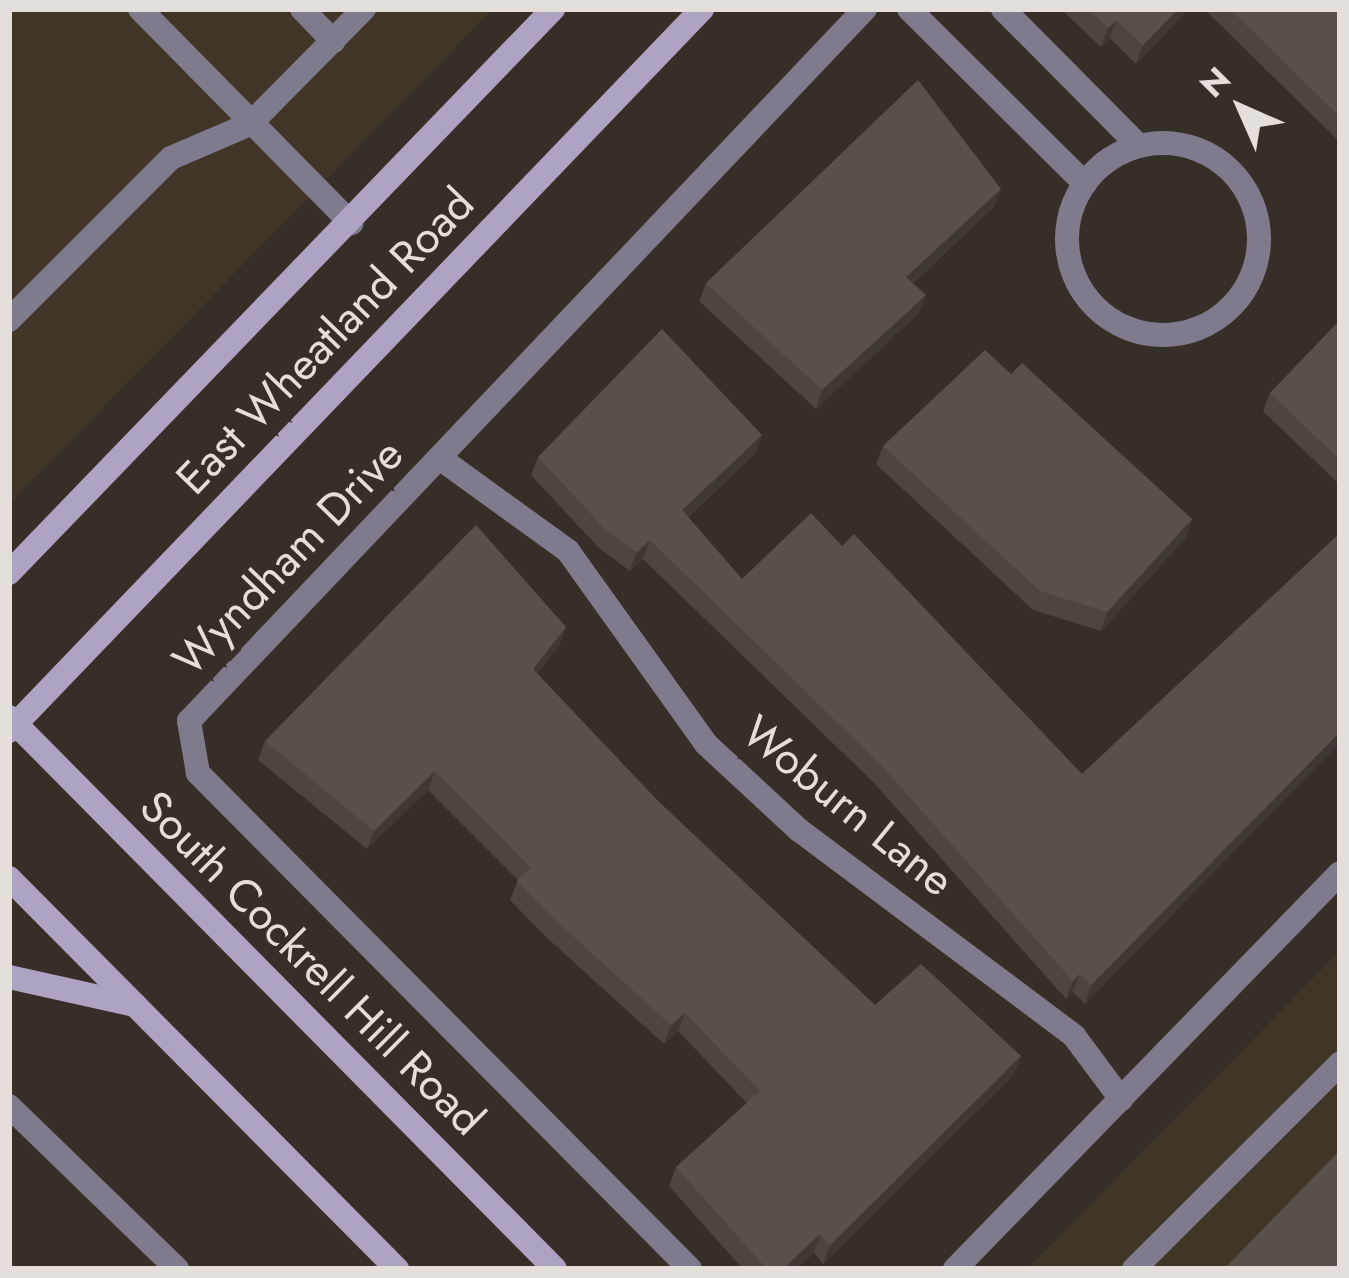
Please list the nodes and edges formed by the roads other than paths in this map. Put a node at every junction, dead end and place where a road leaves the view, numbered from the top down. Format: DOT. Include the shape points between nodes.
graph roads {
  1 [pos="140,9"];
  2 [pos="302,9"];
  3 [pos="364,9"];
  4 [pos="554,9"];
  5 [pos="702,9"];
  6 [pos="865,9"];
  7 [pos="909,9"];
  8 [pos="1003,9"];
  9 [pos="332,41"];
  10 [pos="250,124"];
  11 [pos="1139,146"];
  12 [pos="1085,184"];
  13 [pos="351,223"];
  14 [pos="9,320"];
  15 [pos="441,459"];
  16 [pos="9,574"];
  17 [pos="11,724"];
  18 [pos="1340,874"];
  19 [pos="9,878"];
  20 [pos="9,977"];
  21 [pos="135,1005"];
  22 [pos="1340,1064"];
  23 [pos="1121,1099"];
  24 [pos="9,1106"];
  25 [pos="178,1269"];
  26 [pos="397,1269"];
  27 [pos="555,1269"];
  28 [pos="690,1269"];
  29 [pos="955,1269"];
  30 [pos="1134,1269"];
  1 -- 10 [label="lane"];
  2 -- 9 [label="lane"];
  3 -- 9 [label="lane"];
  4 -- 13 [label="main road, East Wheatland Road"];
  5 -- 17 [label="main road, East Wheatland Road"];
  6 -- 15 [label="lane, Wyndham Drive"];
  7 -- 12 [label="lane"];
  8 -- 11 [label="lane"];
  9 -- 10 [label="lane"];
  10 -- 13 [label="lane"];
  10 -- 14 [label="lane" via="171,158"];
  11 -- 12 [label="lane"];
  11 -- 12 [label="lane" via="1202,150 1256,209 1252,277 1210,324 1134,332 1089,301 1066,248"];
  13 -- 16 [label="main road, East Wheatland Road"];
  15 -- 23 [label="lane, Woburn Lane" via="568,551 706,744 799,830 1074,1036"];
  15 -- 28 [label="lane, Wyndham Drive" via="189,721 198,773"];
  17 -- 27 [label="main road, South Cockrell Hill Road"];
  18 -- 23 [label="lane"];
  19 -- 21 [label="main road"];
  20 -- 21 [label="main road"];
  21 -- 26 [label="main road"];
  22 -- 30 [label="lane"];
  23 -- 29 [label="lane"];
  24 -- 25 [label="lane"];
}
